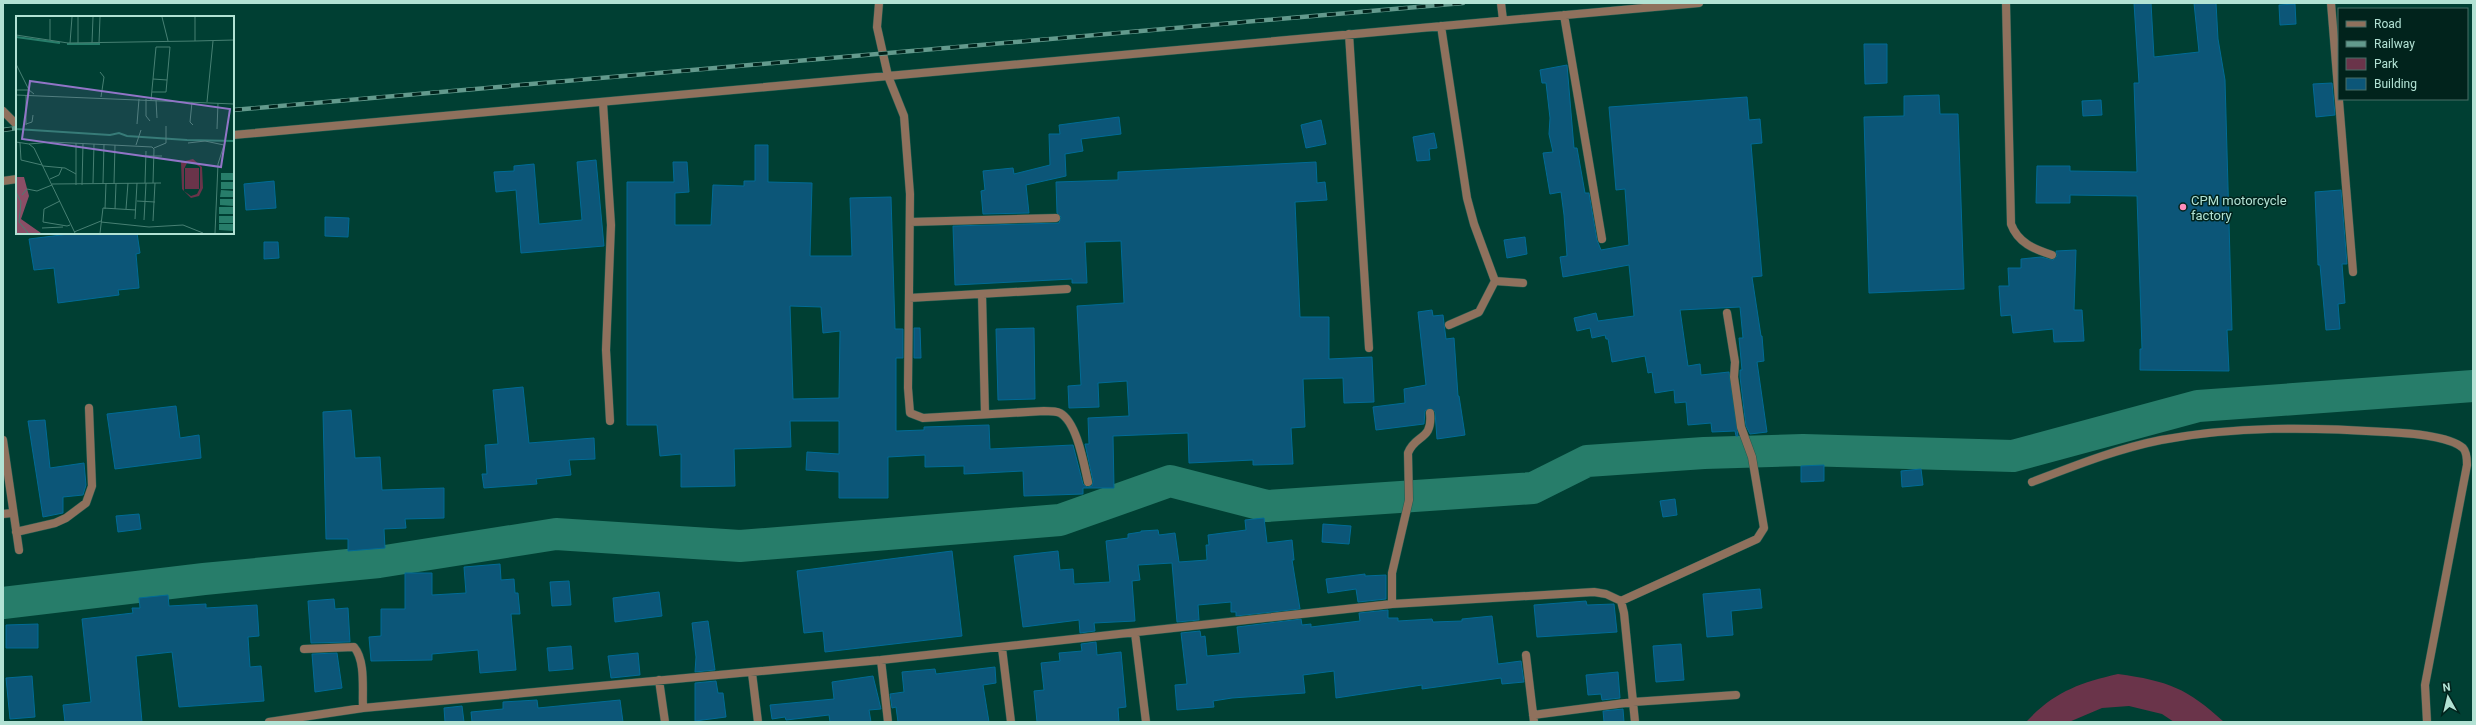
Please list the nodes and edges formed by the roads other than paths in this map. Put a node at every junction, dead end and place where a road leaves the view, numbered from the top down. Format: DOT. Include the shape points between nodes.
graph roads {
  1 [pos="879,3"];
  2 [pos="1501,3"];
  3 [pos="1699,3"];
  4 [pos="2006,3"];
  5 [pos="2331,3"];
  6 [pos="1564,15"];
  7 [pos="1503,20"];
  8 [pos="1440,26"];
  9 [pos="1349,34"];
  10 [pos="888,76"];
  11 [pos="2338,89"];
  12 [pos="2339,100"];
  13 [pos="603,103"];
  14 [pos="3,111"];
  15 [pos="16,124"];
  16 [pos="234,135"];
  17 [pos="16,179"];
  18 [pos="3,181"];
  19 [pos="1056,218"];
  20 [pos="910,222"];
  21 [pos="1602,239"];
  22 [pos="2052,255"];
  23 [pos="2353,272"];
  24 [pos="1494,281"];
  25 [pos="1523,283"];
  26 [pos="1067,288"];
  27 [pos="982,294"];
  28 [pos="909,298"];
  29 [pos="1727,313"];
  30 [pos="1448,326"];
  31 [pos="1369,348"];
  32 [pos="89,408"];
  33 [pos="1430,413"];
  34 [pos="985,414"];
  35 [pos="610,421"];
  36 [pos="3,440"];
  37 [pos="1088,482"];
  38 [pos="2032,482"];
  39 [pos="12,513"];
  40 [pos="3,514"];
  41 [pos="16,532"];
  42 [pos="19,550"];
  43 [pos="1620,601"];
  44 [pos="1392,604"];
  45 [pos="1135,633"];
  46 [pos="1002,648"];
  47 [pos="304,649"];
  48 [pos="1526,655"];
  49 [pos="881,660"];
  50 [pos="752,673"];
  51 [pos="659,680"];
  52 [pos="1736,695"];
  53 [pos="1633,702"];
  54 [pos="363,708"];
  55 [pos="1533,718"];
  56 [pos="268,722"];
  57 [pos="665,722"];
  58 [pos="758,722"];
  59 [pos="888,722"];
  60 [pos="1011,722"];
  61 [pos="1146,722"];
  62 [pos="1635,722"];
  63 [pos="2427,722"];
  1 -- 10 [label="street" via="877,27"];
  2 -- 7 [label="street"];
  3 -- 6 [label="street"];
  4 -- 22 [label="street" via="2011,224 2015,236 2034,249"];
  5 -- 11 [label="street"];
  6 -- 7 [label="street"];
  6 -- 21 [label="street"];
  7 -- 8 [label="street"];
  8 -- 9 [label="street"];
  8 -- 24 [label="street" via="1469,207"];
  9 -- 10 [label="street"];
  9 -- 31 [label="street"];
  10 -- 13 [label="street"];
  10 -- 20 [label="street" via="904,116"];
  12 -- 23 [label="street"];
  13 -- 16 [label="street"];
  13 -- 35 [label="street" via="611,225 606,350"];
  14 -- 15 [label="street"];
  17 -- 18 [label="street"];
  19 -- 20 [label="street"];
  20 -- 28 [label="street"];
  24 -- 25 [label="street"];
  24 -- 30 [label="street" via="1479,312 1471,318"];
  26 -- 27 [label="street"];
  27 -- 28 [label="street"];
  27 -- 34 [label="street"];
  28 -- 34 [label="street" via="910,413 923,418"];
  29 -- 43 [label="street" via="1741,427 1752,457 1764,528 1757,539"];
  32 -- 41 [label="street" via="92,486 86,502 66,518 55,523"];
  33 -- 44 [label="street" via="1430,428 1425,436 1410,447 1409,500 1392,573"];
  34 -- 37 [label="street" via="1044,411 1060,413 1080,445"];
  36 -- 39 [label="street"];
  38 -- 63 [label="street" via="2161,440 2225,431 2294,427 2408,434 2450,442 2463,448 2467,465 2425,685"];
  39 -- 40 [label="street"];
  39 -- 41 [label="street"];
  41 -- 42 [label="street"];
  43 -- 44 [label="street" via="1606,594 1594,592"];
  43 -- 53 [label="street" via="1624,613"];
  44 -- 45 [label="street"];
  45 -- 46 [label="street"];
  45 -- 61 [label="street"];
  46 -- 49 [label="street"];
  46 -- 60 [label="street"];
  47 -- 54 [label="street" via="354,647 359,652 361,663"];
  48 -- 55 [label="street"];
  49 -- 50 [label="street"];
  49 -- 59 [label="street"];
  50 -- 51 [label="street"];
  50 -- 58 [label="street"];
  51 -- 54 [label="street"];
  51 -- 57 [label="street"];
  52 -- 53 [label="street"];
  53 -- 55 [label="street"];
  53 -- 62 [label="street"];
  54 -- 56 [label="street"];
}
